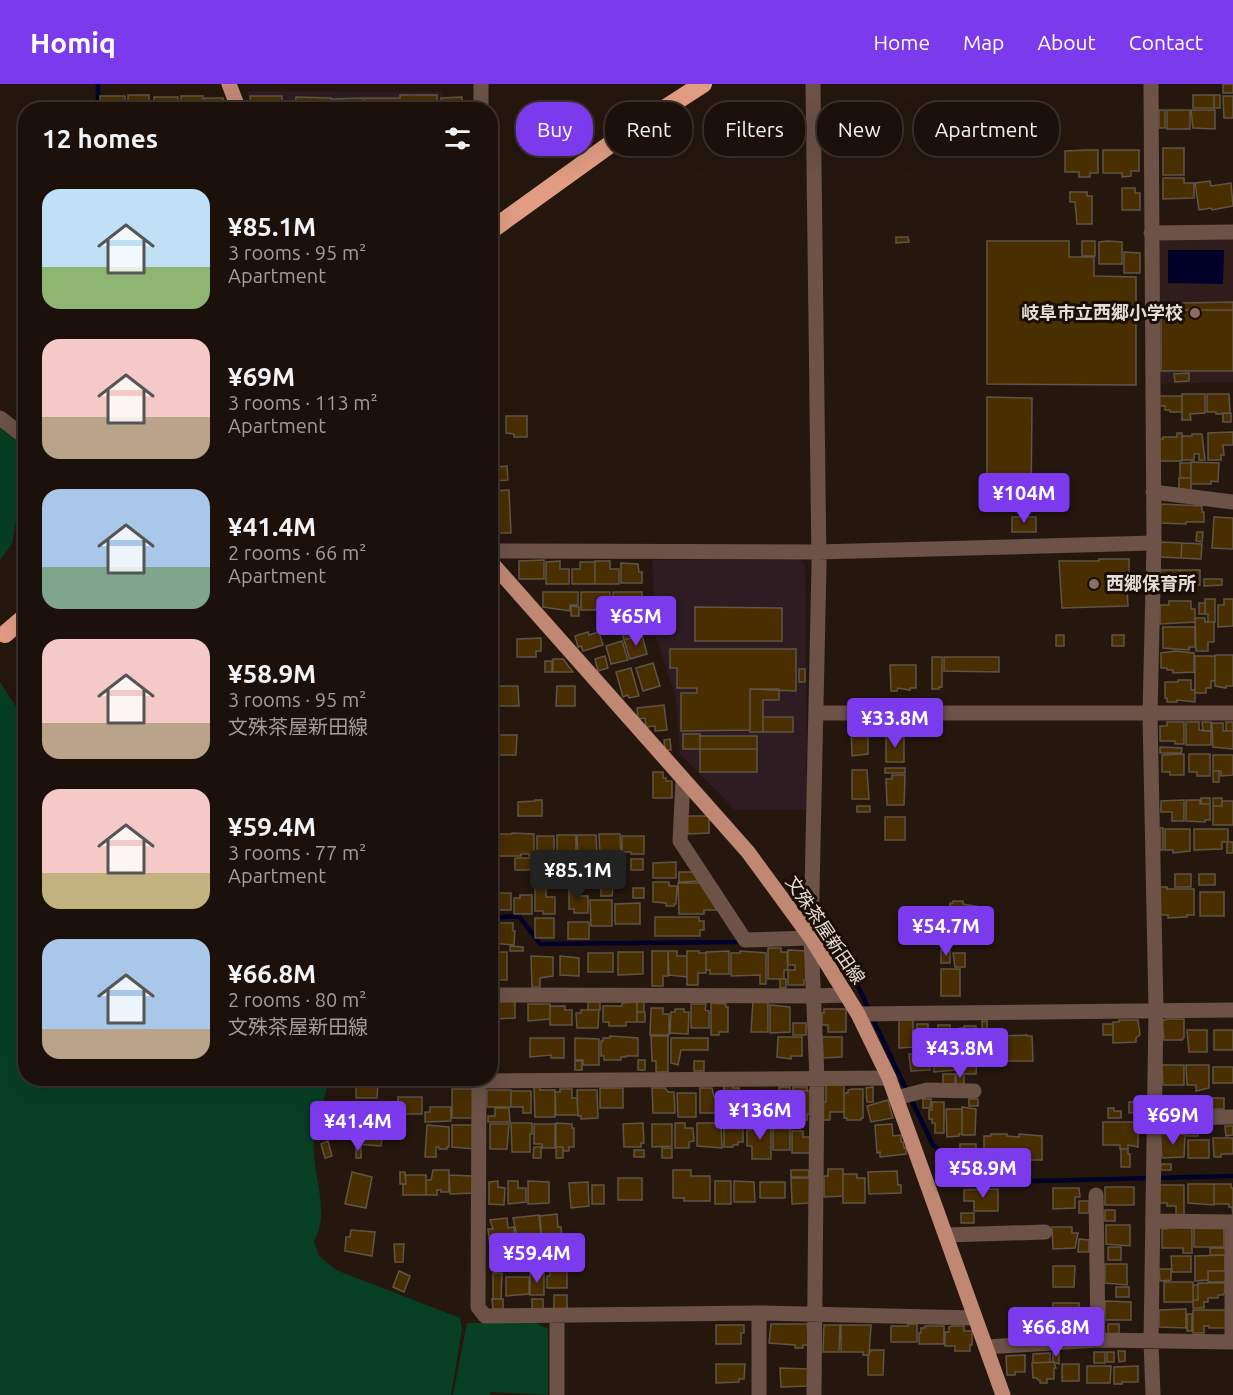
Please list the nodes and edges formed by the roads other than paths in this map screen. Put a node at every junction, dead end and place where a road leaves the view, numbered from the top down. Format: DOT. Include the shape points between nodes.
graph roads {
  1 [pos="229,84"];
  2 [pos="481,84"];
  3 [pos="703,84"];
  4 [pos="813,84"];
  5 [pos="1151,84"];
  6 [pos="236,102"];
  7 [pos="481,102"];
  8 [pos="498,225"];
  9 [pos="1233,231"];
  10 [pos="1151,233"];
  11 [pos="0,418"];
  12 [pos="18,432"];
  13 [pos="1153,492"];
  14 [pos="1233,502"];
  15 [pos="1154,543"];
  16 [pos="498,551"];
  17 [pos="817,552"];
  18 [pos="498,570"];
  19 [pos="18,623"];
  20 [pos="5,634"];
  21 [pos="817,713"];
  22 [pos="1233,713"];
  23 [pos="1150,714"];
  24 [pos="683,780"];
  25 [pos="811,938"];
  26 [pos="498,995"];
  27 [pos="846,995"];
  28 [pos="814,996"];
  29 [pos="1156,1010"];
  30 [pos="1233,1010"];
  31 [pos="858,1014"];
  32 [pos="889,1078"];
  33 [pos="817,1079"];
  34 [pos="498,1080"];
  35 [pos="479,1086"];
  36 [pos="974,1091"];
  37 [pos="896,1098"];
  38 [pos="1232,1117"];
  39 [pos="1154,1118"];
  40 [pos="1096,1196"];
  41 [pos="1153,1221"];
  42 [pos="1232,1222"];
  43 [pos="1045,1232"];
  44 [pos="946,1235"];
  45 [pos="759,1313"];
  46 [pos="814,1314"];
  47 [pos="557,1316"];
  48 [pos="975,1318"];
  49 [pos="1098,1340"];
  50 [pos="1151,1342"];
  51 [pos="1233,1342"];
  52 [pos="986,1347"];
  53 [pos="557,1395"];
  54 [pos="759,1395"];
  55 [pos="813,1395"];
  56 [pos="1003,1395"];
  57 [pos="1153,1395"];
  1 -- 6 [label="main road"];
  2 -- 7 [label="street"];
  3 -- 8 [label="highway" via="619,138"];
  4 -- 17 [label="street"];
  5 -- 10 [label="street"];
  9 -- 10 [label="street"];
  10 -- 13 [label="street"];
  11 -- 12 [label="street"];
  13 -- 14 [label="street"];
  13 -- 15 [label="street"];
  15 -- 17 [label="street"];
  15 -- 23 [label="street"];
  16 -- 17 [label="street"];
  17 -- 21 [label="street"];
  18 -- 24 [label="main road, 文殊茶屋新田線"];
  19 -- 20 [label="highway"];
  21 -- 23 [label="street"];
  21 -- 25 [label="street"];
  22 -- 23 [label="street"];
  23 -- 29 [label="street"];
  24 -- 25 [label="main road, 文殊茶屋新田線" via="748,852"];
  24 -- 25 [label="street" via="680,841 745,940"];
  25 -- 27 [label="main road, 文殊茶屋新田線"];
  25 -- 28 [label="street"];
  26 -- 28 [label="street"];
  27 -- 28 [label="street"];
  27 -- 31 [label="main road, 文殊茶屋新田線"];
  28 -- 33 [label="street"];
  29 -- 30 [label="street"];
  29 -- 31 [label="street"];
  29 -- 39 [label="street"];
  31 -- 32 [label="main road, 文殊茶屋新田線"];
  32 -- 33 [label="street"];
  32 -- 37 [label="main road, 文殊茶屋新田線"];
  33 -- 34 [label="street"];
  33 -- 46 [label="street"];
  35 -- 47 [label="street" via="478,1306 485,1316 492,1317"];
  36 -- 37 [label="street" via="927,1090"];
  37 -- 44 [label="main road, 文殊茶屋新田線"];
  38 -- 39 [label="street"];
  39 -- 41 [label="street"];
  40 -- 49 [label="street"];
  41 -- 42 [label="street"];
  41 -- 50 [label="street"];
  42 -- 51 [label="street"];
  43 -- 44 [label="street"];
  44 -- 48 [label="main road, 文殊茶屋新田線"];
  45 -- 46 [label="street"];
  45 -- 47 [label="street"];
  45 -- 54 [label="street"];
  46 -- 48 [label="street"];
  46 -- 55 [label="street"];
  47 -- 53 [label="street"];
  48 -- 52 [label="main road, 文殊茶屋新田線"];
  49 -- 50 [label="street"];
  49 -- 52 [label="street"];
  50 -- 51 [label="street"];
  50 -- 57 [label="street"];
  52 -- 56 [label="main road, 文殊茶屋新田線"];
}
